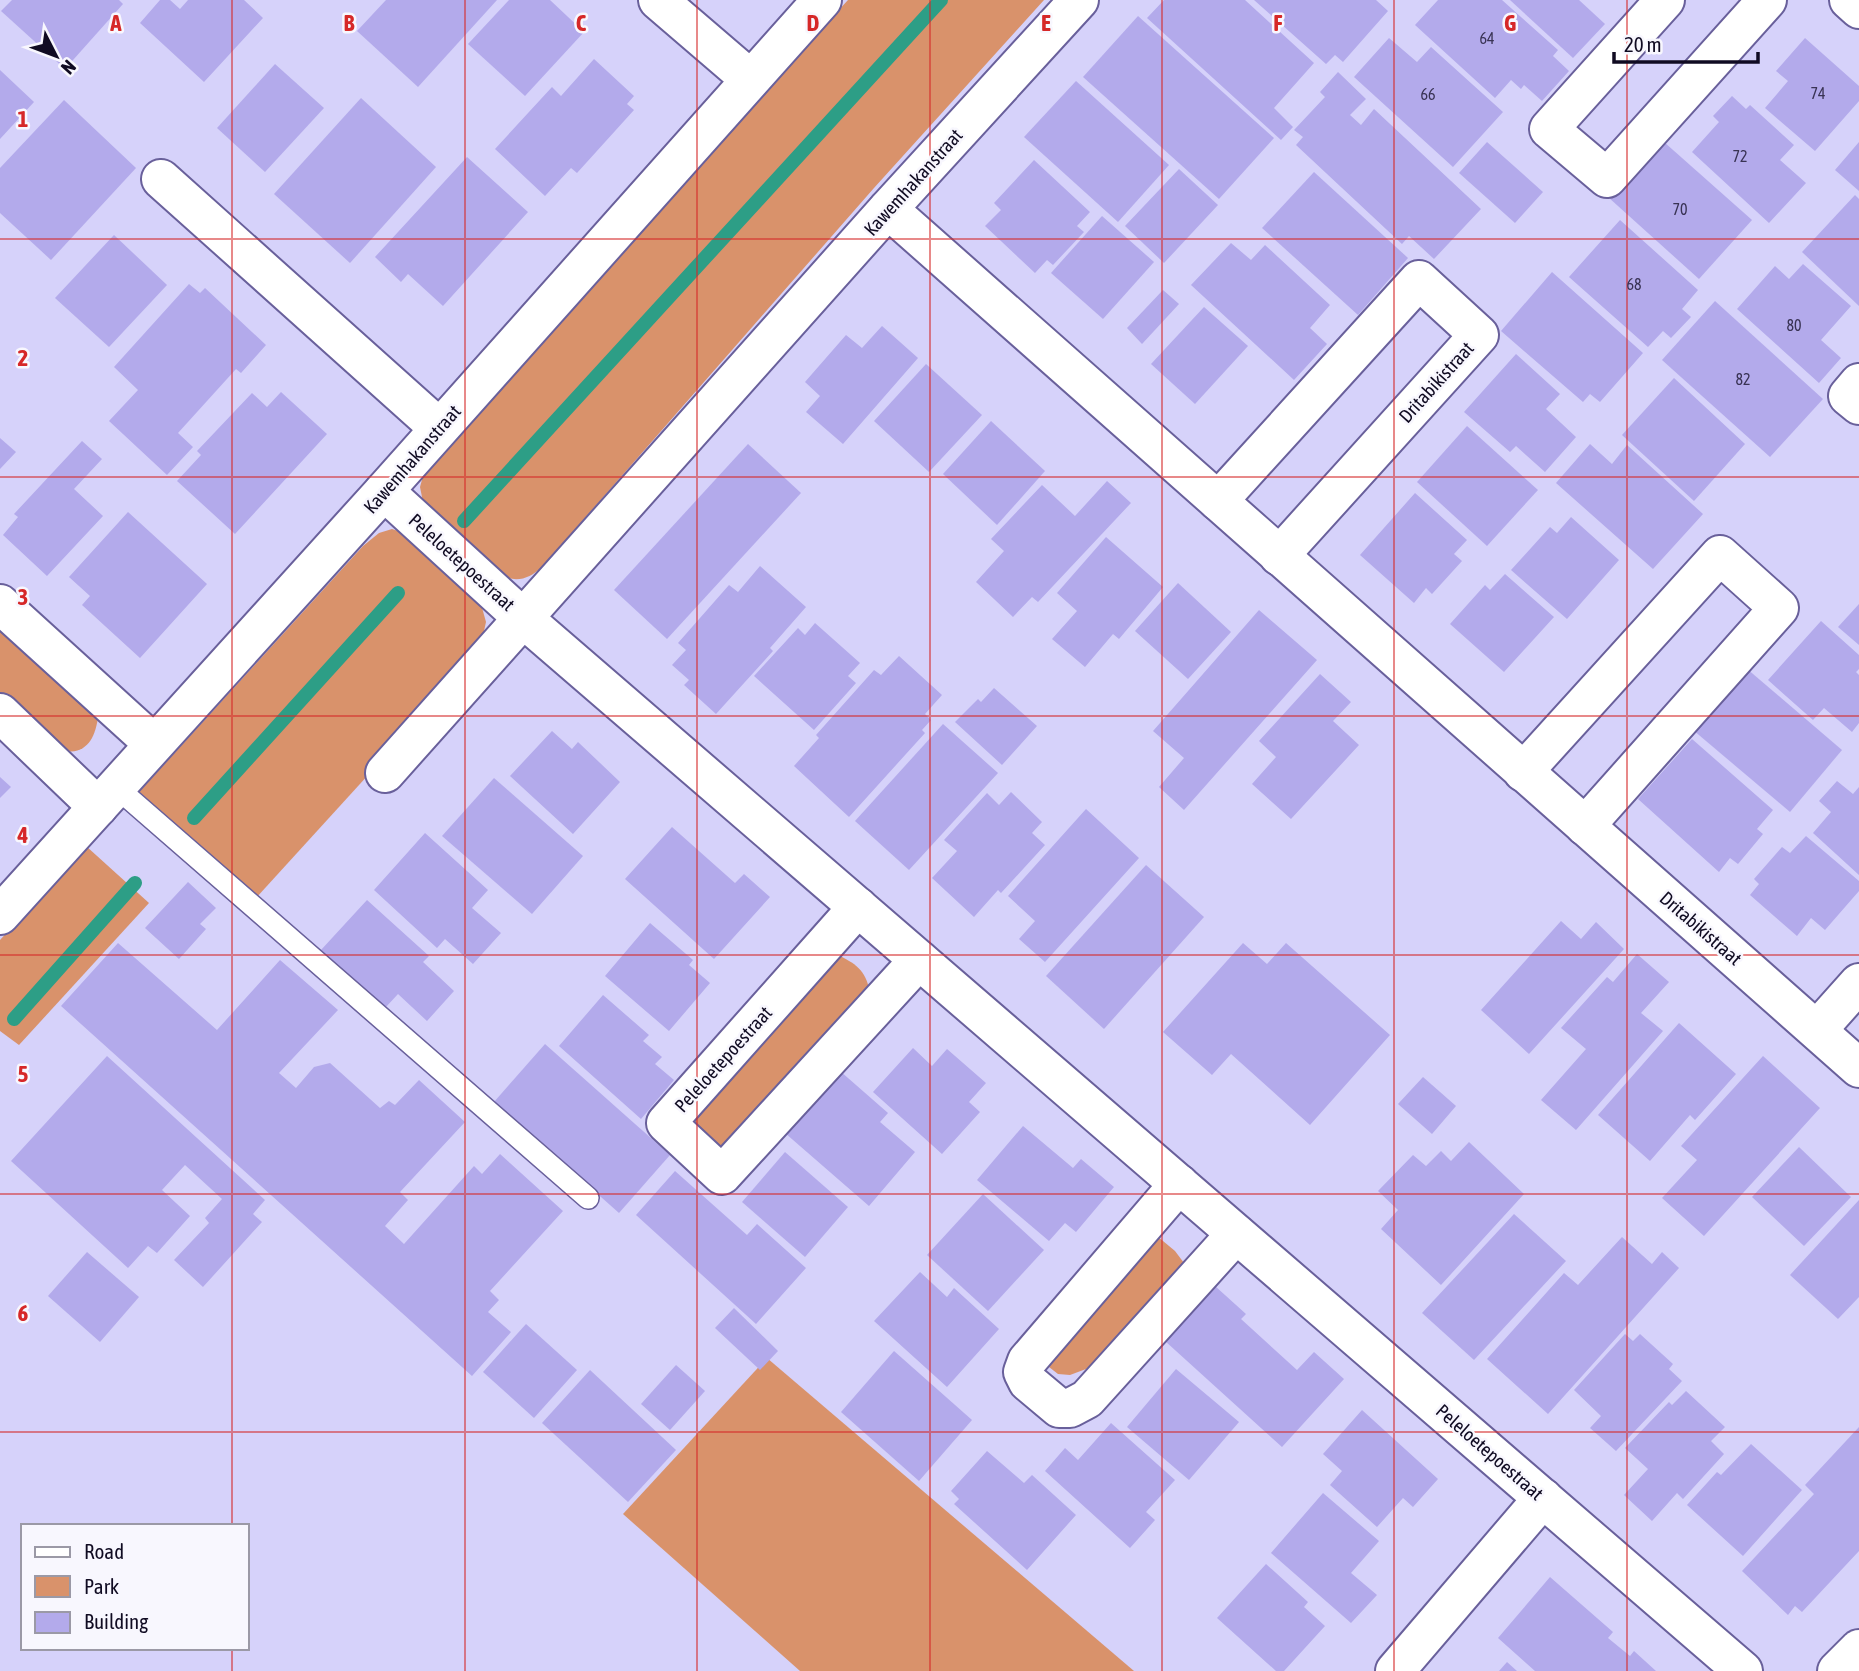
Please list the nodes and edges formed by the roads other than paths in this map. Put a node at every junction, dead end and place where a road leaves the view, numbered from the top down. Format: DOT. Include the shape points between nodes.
graph roads {
  1 [pos="659,0"];
  2 [pos="822,0"];
  3 [pos="1079,0"];
  4 [pos="1665,0"];
  5 [pos="1767,0"];
  6 [pos="1849,0"];
  7 [pos="1859,9"];
  8 [pos="750,79"];
  9 [pos="160,179"];
  10 [pos="888,209"];
  11 [pos="1859,383"];
  12 [pos="1859,405"];
  13 [pos="439,428"];
  14 [pos="384,491"];
  15 [pos="1218,501"];
  16 [pos="1279,556"];
  17 [pos="0,604"];
  18 [pos="524,619"];
  19 [pos="0,713"];
  20 [pos="155,744"];
  21 [pos="1523,772"];
  22 [pos="386,773"];
  23 [pos="107,797"];
  24 [pos="1585,826"];
  25 [pos="858,907"];
  26 [pos="0,915"];
  27 [pos="919,960"];
  28 [pos="1859,983"];
  29 [pos="1817,1030"];
  30 [pos="1859,1068"];
  31 [pos="1179,1184"];
  32 [pos="588,1198"];
  33 [pos="1236,1234"];
  34 [pos="1543,1498"];
  35 [pos="1859,1649"];
  36 [pos="1395,1671"];
  37 [pos="1743,1671"];
  38 [pos="1837,1671"];
  1 -- 8 [label="street"];
  2 -- 8 [label="street, Kawemhakanstraat"];
  3 -- 10 [label="street, Kawemhakanstraat"];
  4 -- 5 [label="street" via="1549,129 1607,178"];
  6 -- 7 [label="street"];
  8 -- 13 [label="street, Kawemhakanstraat"];
  9 -- 13 [label="street"];
  10 -- 15 [label="street, Dritabikistraat"];
  10 -- 18 [label="street, Kawemhakanstraat"];
  11 -- 12 [label="street" via="1848,396"];
  13 -- 14 [label="street, Kawemhakanstraat"];
  14 -- 18 [label="street, Peleloetepoestraat"];
  14 -- 20 [label="street, Kawemhakanstraat"];
  15 -- 16 [label="street, Dritabikistraat"];
  15 -- 16 [label="street, Dritabikistraat" via="1419,279 1479,335"];
  16 -- 21 [label="street, Dritabikistraat"];
  17 -- 20 [label="street"];
  18 -- 22 [label="street, Kawemhakanstraat"];
  18 -- 25 [label="street, Peleloetepoestraat"];
  19 -- 23 [label="street"];
  20 -- 23 [label="street, Kawemhakanstraat"];
  21 -- 24 [label="street, Dritabikistraat"];
  21 -- 24 [label="street" via="1720,555 1779,608"];
  23 -- 26 [label="street, Kawemhakanstraat"];
  23 -- 32 [label="lane"];
  24 -- 29 [label="street, Dritabikistraat"];
  25 -- 27 [label="street, Peleloetepoestraat"];
  25 -- 27 [label="street, Peleloetepoestraat" via="666,1124 722,1175"];
  27 -- 31 [label="street, Peleloetepoestraat"];
  28 -- 29 [label="street"];
  29 -- 30 [label="street, Dritabikistraat"];
  31 -- 33 [label="street, Peleloetepoestraat"];
  31 -- 33 [label="street" via="1027,1361 1023,1372 1038,1391 1059,1408 1087,1399"];
  33 -- 34 [label="street, Peleloetepoestraat"];
  34 -- 36 [label="street"];
  34 -- 37 [label="street, Peleloetepoestraat"];
  35 -- 38 [label="street"];
}
